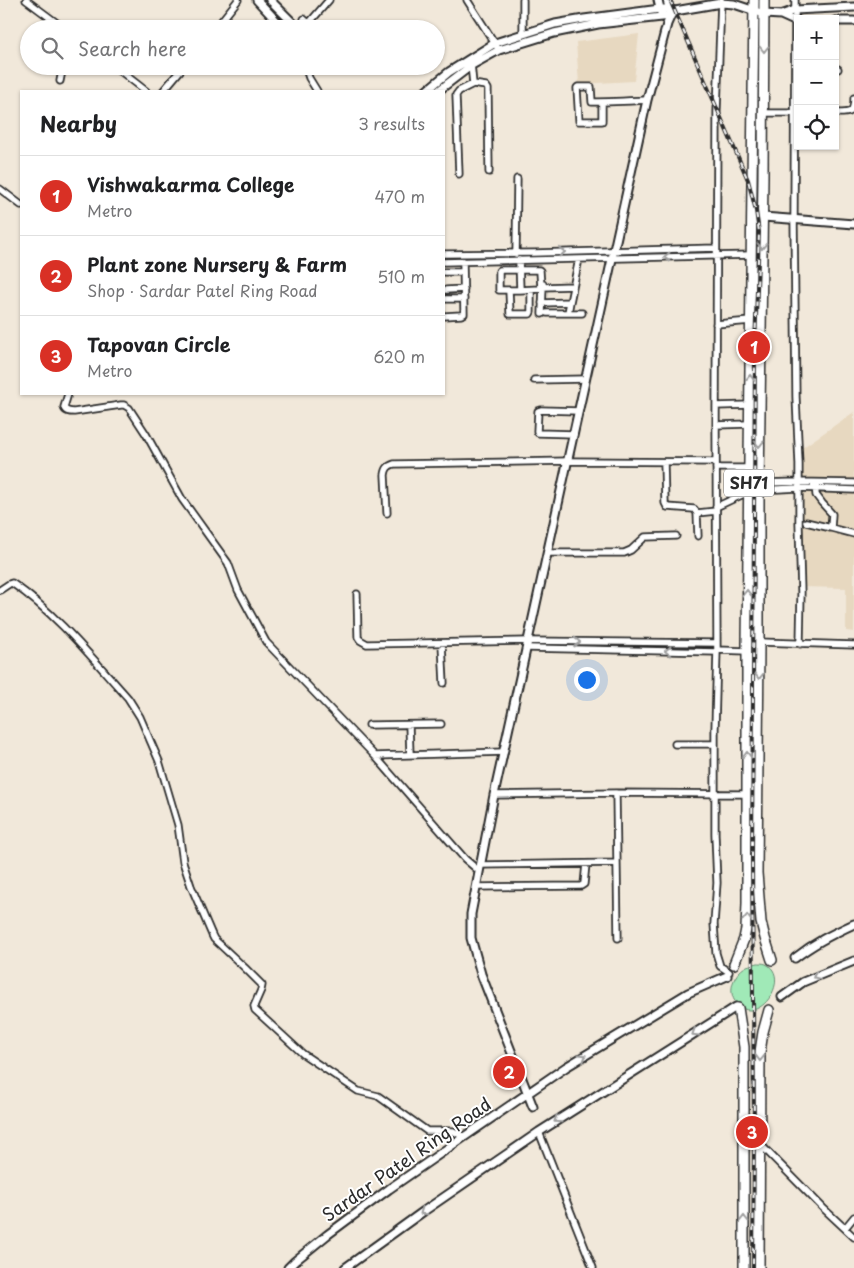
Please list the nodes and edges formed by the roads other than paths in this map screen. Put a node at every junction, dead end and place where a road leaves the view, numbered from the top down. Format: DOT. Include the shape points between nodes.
graph roads {
  1 [pos="26,0"];
  2 [pos="238,0"];
  3 [pos="257,0"];
  4 [pos="270,0"];
  5 [pos="329,0"];
  6 [pos="467,0"];
  7 [pos="523,0"];
  8 [pos="658,0"];
  9 [pos="667,0"];
  10 [pos="754,0"];
  11 [pos="764,0"];
  12 [pos="795,0"];
  13 [pos="721,1"];
  14 [pos="854,7"];
  15 [pos="660,9"];
  16 [pos="795,10"];
  17 [pos="754,11"];
  18 [pos="672,12"];
  19 [pos="764,14"];
  20 [pos="781,15"];
  21 [pos="796,15"];
  22 [pos="662,17"];
  23 [pos="794,19"];
  24 [pos="53,20"];
  25 [pos="222,20"];
  26 [pos="276,20"];
  27 [pos="290,20"];
  28 [pos="307,20"];
  29 [pos="839,21"];
  30 [pos="854,21"];
  31 [pos="555,24"];
  32 [pos="667,24"];
  33 [pos="557,33"];
  34 [pos="523,34"];
  35 [pos="497,46"];
  36 [pos="469,62"];
  37 [pos="61,75"];
  38 [pos="126,75"];
  39 [pos="176,75"];
  40 [pos="308,75"];
  41 [pos="60,80"];
  42 [pos="473,84"];
  43 [pos="145,90"];
  44 [pos="164,90"];
  45 [pos="316,90"];
  46 [pos="427,90"];
  47 [pos="439,90"];
  48 [pos="854,98"];
  49 [pos="647,100"];
  50 [pos="602,102"];
  51 [pos="764,113"];
  52 [pos="794,113"];
  53 [pos="839,113"];
  54 [pos="795,150"];
  55 [pos="489,172"];
  56 [pos="459,174"];
  57 [pos="517,179"];
  58 [pos="0,189"];
  59 [pos="20,204"];
  60 [pos="763,217"];
  61 [pos="794,219"];
  62 [pos="854,224"];
  63 [pos="716,248"];
  64 [pos="445,254"];
  65 [pos="613,254"];
  66 [pos="752,255"];
  67 [pos="518,257"];
  68 [pos="716,257"];
  69 [pos="579,259"];
  70 [pos="463,261"];
  71 [pos="445,262"];
  72 [pos="519,270"];
  73 [pos="445,272"];
  74 [pos="463,272"];
  75 [pos="543,274"];
  76 [pos="574,286"];
  77 [pos="543,287"];
  78 [pos="464,289"];
  79 [pos="446,290"];
  80 [pos="509,290"];
  81 [pos="520,290"];
  82 [pos="531,290"];
  83 [pos="464,299"];
  84 [pos="445,300"];
  85 [pos="570,302"];
  86 [pos="542,303"];
  87 [pos="568,313"];
  88 [pos="582,313"];
  89 [pos="445,316"];
  90 [pos="751,322"];
  91 [pos="716,324"];
  92 [pos="586,379"];
  93 [pos="534,380"];
  94 [pos="68,395"];
  95 [pos="750,405"];
  96 [pos="716,406"];
  97 [pos="579,411"];
  98 [pos="749,424"];
  99 [pos="716,425"];
  100 [pos="574,434"];
  101 [pos="568,461"];
  102 [pos="664,462"];
  103 [pos="716,465"];
  104 [pos="749,468"];
  105 [pos="799,484"];
  106 [pos="854,484"];
  107 [pos="815,486"];
  108 [pos="759,487"];
  109 [pos="854,490"];
  110 [pos="748,492"];
  111 [pos="716,509"];
  112 [pos="386,513"];
  113 [pos="697,513"];
  114 [pos="806,522"];
  115 [pos="832,528"];
  116 [pos="854,534"];
  117 [pos="676,536"];
  118 [pos="698,536"];
  119 [pos="548,553"];
  120 [pos="0,590"];
  121 [pos="357,594"];
  122 [pos="716,642"];
  123 [pos="759,642"];
  124 [pos="442,644"];
  125 [pos="800,644"];
  126 [pos="528,645"];
  127 [pos="854,645"];
  128 [pos="747,647"];
  129 [pos="716,651"];
  130 [pos="444,683"];
  131 [pos="409,724"];
  132 [pos="441,724"];
  133 [pos="369,725"];
  134 [pos="674,744"];
  135 [pos="715,744"];
  136 [pos="504,752"];
  137 [pos="410,755"];
  138 [pos="375,756"];
  139 [pos="616,793"];
  140 [pos="715,794"];
  141 [pos="748,794"];
  142 [pos="494,795"];
  143 [pos="617,863"];
  144 [pos="586,864"];
  145 [pos="480,868"];
  146 [pos="476,887"];
  147 [pos="854,924"];
  148 [pos="618,938"];
  149 [pos="795,958"];
  150 [pos="772,960"];
  151 [pos="854,960"];
  152 [pos="730,971"];
  153 [pos="782,997"];
  154 [pos="737,1008"];
  155 [pos="769,1010"];
  156 [pos="528,1094"];
  157 [pos="532,1107"];
  158 [pos="539,1132"];
  159 [pos="464,1137"];
  160 [pos="760,1144"];
  161 [pos="854,1217"];
  162 [pos="845,1228"];
  163 [pos="854,1237"];
  164 [pos="288,1268"];
  165 [pos="345,1268"];
  166 [pos="593,1268"];
  167 [pos="744,1268"];
  168 [pos="760,1268"];
  1 -- 24 [label="street"];
  2 -- 25 [label="street"];
  3 -- 26 [label="street"];
  4 -- 27 [label="street"];
  5 -- 28 [label="street"];
  6 -- 35 [label="street"];
  7 -- 34 [label="street"];
  8 -- 15 [label="street"];
  9 -- 18 [label="street"];
  10 -- 17 [label="main road, SH71"];
  11 -- 19 [label="main road, SH71"];
  12 -- 16 [label="street"];
  13 -- 17 [label="street"];
  13 -- 18 [label="street"];
  13 -- 63 [label="street"];
  14 -- 16 [label="street"];
  15 -- 18 [label="street"];
  15 -- 22 [label="street"];
  15 -- 31 [label="street"];
  16 -- 20 [label="street"];
  16 -- 21 [label="street"];
  17 -- 19 [label="street"];
  17 -- 66 [label="main road, SH71"];
  18 -- 22 [label="street"];
  18 -- 32 [label="street"];
  19 -- 20 [label="street"];
  19 -- 51 [label="main road, SH71, one-way"];
  20 -- 23 [label="street"];
  22 -- 32 [label="street"];
  22 -- 33 [label="street" via="598,24"];
  29 -- 30 [label="street"];
  31 -- 33 [label="street"];
  31 -- 34 [label="street"];
  32 -- 49 [label="street"];
  33 -- 35 [label="street"];
  34 -- 35 [label="street"];
  35 -- 36 [label="street"];
  36 -- 42 [label="street"];
  36 -- 46 [label="street" via="449,72"];
  36 -- 47 [label="street"];
  37 -- 41 [label="street"];
  38 -- 43 [label="street"];
  39 -- 44 [label="street"];
  40 -- 45 [label="street"];
  42 -- 55 [label="street" via="488,89"];
  42 -- 56 [label="street" via="456,95"];
  48 -- 53 [label="street" via="852,111"];
  49 -- 50 [label="street"];
  49 -- 65 [label="street"];
  50 -- 50 [label="street" via="602,121 578,120 578,87 591,87 592,102"];
  51 -- 52 [label="street"];
  51 -- 60 [label="main road, SH71"];
  54 -- 61 [label="street"];
  57 -- 67 [label="street"];
  58 -- 59 [label="street"];
  60 -- 61 [label="street"];
  60 -- 108 [label="main road, SH71, one-way"];
  61 -- 62 [label="street"];
  61 -- 105 [label="street"];
  63 -- 65 [label="street"];
  63 -- 68 [label="street"];
  64 -- 67 [label="street"];
  67 -- 65 [label="street, one-way"];
  68 -- 65 [label="street, one-way"];
  65 -- 69 [label="street"];
  65 -- 92 [label="street"];
  66 -- 68 [label="street"];
  66 -- 90 [label="main road, SH71"];
  67 -- 69 [label="street"];
  67 -- 70 [label="street"];
  67 -- 72 [label="street"];
  68 -- 91 [label="street"];
  69 -- 76 [label="street"];
  70 -- 71 [label="street"];
  70 -- 74 [label="street"];
  72 -- 80 [label="street" via="499,271 499,290"];
  72 -- 81 [label="street"];
  72 -- 82 [label="street" via="540,271 540,288"];
  73 -- 74 [label="street"];
  74 -- 78 [label="street"];
  75 -- 77 [label="street"];
  76 -- 77 [label="street"];
  76 -- 85 [label="street"];
  77 -- 86 [label="street"];
  78 -- 79 [label="street"];
  78 -- 83 [label="street"];
  80 -- 81 [label="street"];
  80 -- 82 [label="street" via="510,314 530,314"];
  81 -- 82 [label="street"];
  83 -- 84 [label="street"];
  83 -- 89 [label="street" via="463,315"];
  85 -- 86 [label="street"];
  85 -- 87 [label="street"];
  86 -- 87 [label="street" via="544,314"];
  87 -- 88 [label="street"];
  90 -- 91 [label="street"];
  95 -- 90 [label="main road, SH71, one-way"];
  91 -- 96 [label="street"];
  92 -- 93 [label="street"];
  92 -- 97 [label="street"];
  94 -- 138 [label="street" via="64,407 69,412 121,405 129,408 182,499 230,566 238,590 266,642"];
  95 -- 96 [label="street"];
  95 -- 98 [label="main road, SH71"];
  96 -- 99 [label="street"];
  97 -- 100 [label="street"];
  97 -- 100 [label="street" via="541,410 537,413 538,433"];
  98 -- 99 [label="street"];
  98 -- 104 [label="main road, SH71"];
  99 -- 103 [label="street"];
  100 -- 101 [label="street"];
  101 -- 102 [label="street"];
  101 -- 112 [label="street" via="394,464 386,469 385,475"];
  101 -- 119 [label="street"];
  102 -- 103 [label="street"];
  102 -- 113 [label="street" via="664,503 667,507 694,509"];
  103 -- 104 [label="street"];
  103 -- 111 [label="street"];
  104 -- 110 [label="main road, SH71"];
  105 -- 107 [label="street"];
  105 -- 108 [label="street"];
  105 -- 125 [label="street"];
  106 -- 107 [label="street"];
  107 -- 109 [label="street"];
  107 -- 115 [label="street" via="816,495 832,514"];
  108 -- 123 [label="main road, SH71"];
  110 -- 111 [label="street"];
  128 -- 110 [label="main road, SH71, one-way"];
  111 -- 113 [label="street"];
  111 -- 122 [label="street"];
  113 -- 118 [label="street"];
  114 -- 115 [label="street"];
  115 -- 116 [label="street"];
  117 -- 119 [label="street" via="645,537 624,553"];
  119 -- 126 [label="street"];
  120 -- 159 [label="street" via="12,583 40,605 68,630 134,707 158,761 178,825 183,862 212,935 262,985 255,1010 303,1054 358,1091 378,1096 427,1131 449,1130"];
  121 -- 124 [label="street" via="357,632 363,643"];
  126 -- 122 [label="street, one-way"];
  122 -- 129 [label="street"];
  123 -- 125 [label="street"];
  123 -- 128 [label="street"];
  123 -- 150 [label="main road, SH71, one-way" via="758,883 761,922"];
  124 -- 126 [label="street"];
  124 -- 130 [label="street"];
  125 -- 127 [label="street"];
  129 -- 126 [label="street, one-way"];
  126 -- 136 [label="street"];
  128 -- 129 [label="street"];
  141 -- 128 [label="main road, SH71, one-way"];
  129 -- 135 [label="street"];
  131 -- 132 [label="street"];
  131 -- 133 [label="street"];
  131 -- 137 [label="street"];
  134 -- 135 [label="street"];
  135 -- 140 [label="street"];
  136 -- 137 [label="street"];
  136 -- 142 [label="street"];
  137 -- 138 [label="street"];
  138 -- 145 [label="street" via="465,859"];
  139 -- 140 [label="street"];
  139 -- 142 [label="street"];
  139 -- 143 [label="street"];
  140 -- 141 [label="street"];
  140 -- 152 [label="street" via="716,953 720,966"];
  152 -- 141 [label="main road, SH71, one-way" via="746,929"];
  142 -- 145 [label="street"];
  143 -- 144 [label="street"];
  143 -- 148 [label="street"];
  144 -- 145 [label="street"];
  144 -- 146 [label="street" via="582,886"];
  145 -- 146 [label="street"];
  146 -- 156 [label="street" via="470,932 474,952"];
  147 -- 149 [label="street" via="810,946"];
  151 -- 153 [label="street, one-way" via="803,982"];
  156 -- 152 [label="street, Sardar Patel Ring Road, one-way" via="566,1067"];
  154 -- 158 [label="street, one-way"];
  167 -- 154 [label="main road, one-way" via="744,1047"];
  155 -- 160 [label="main road, one-way" via="760,1052"];
  156 -- 157 [label="street"];
  156 -- 159 [label="street, Sardar Patel Ring Road"];
  158 -- 165 [label="street, one-way"];
  158 -- 166 [label="street"];
  159 -- 164 [label="street, Sardar Patel Ring Road" via="327,1235"];
  160 -- 162 [label="street"];
  160 -- 168 [label="main road"];
  161 -- 162 [label="street"];
  162 -- 163 [label="street"];
}
